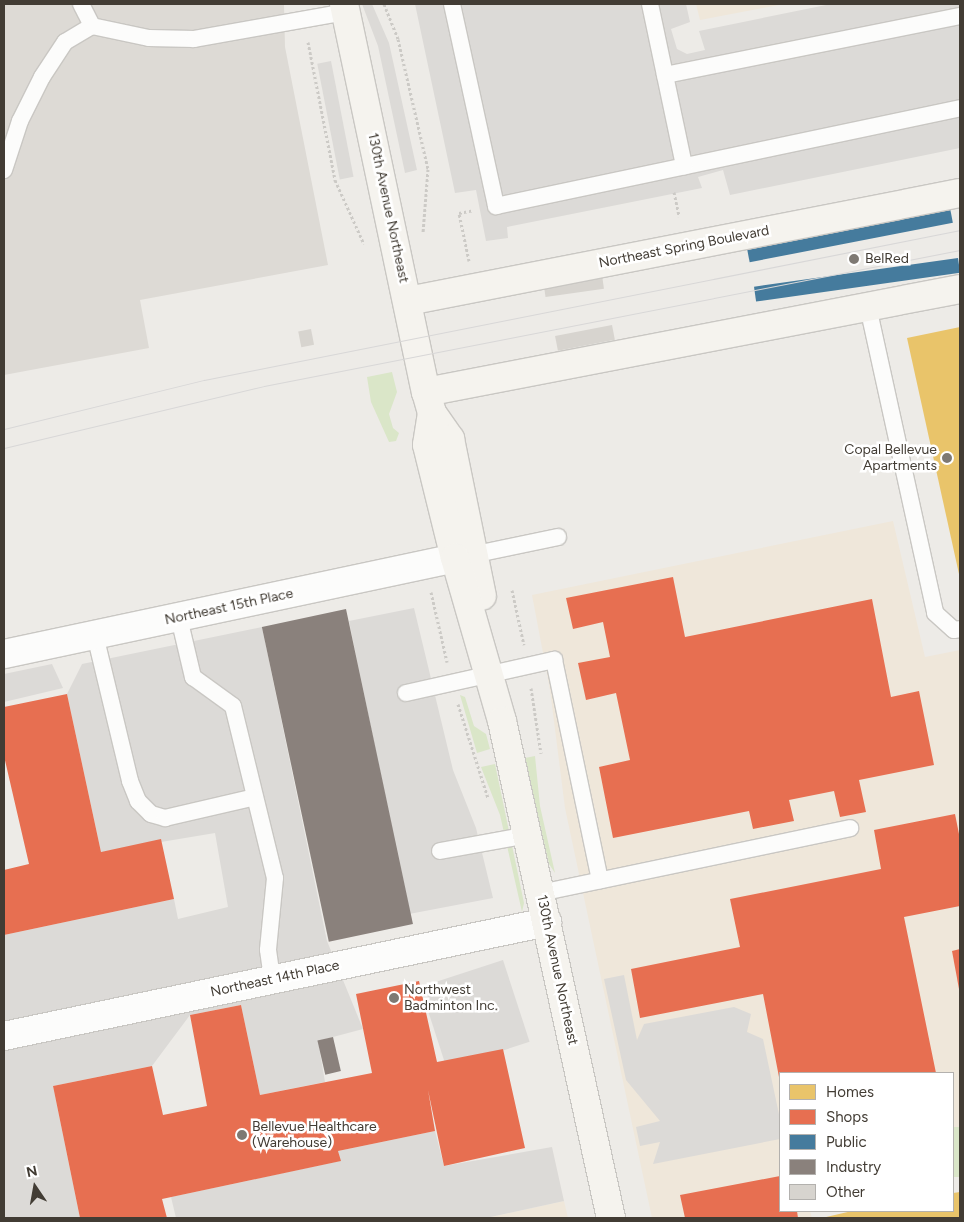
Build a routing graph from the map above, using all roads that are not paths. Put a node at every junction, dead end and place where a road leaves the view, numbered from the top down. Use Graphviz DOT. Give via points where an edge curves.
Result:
graph roads {
  1 [pos="81,4"];
  2 [pos="452,4"];
  3 [pos="650,4"];
  4 [pos="345,8"];
  5 [pos="960,16"];
  6 [pos="92,26"];
  7 [pos="665,75"];
  8 [pos="960,108"];
  9 [pos="20,122"];
  10 [pos="4,126"];
  11 [pos="684,166"];
  12 [pos="4,170"];
  13 [pos="960,193"];
  14 [pos="960,288"];
  15 [pos="408,301"];
  16 [pos="868,307"];
  17 [pos="429,402"];
  18 [pos="558,537"];
  19 [pos="465,556"];
  20 [pos="179,618"];
  21 [pos="960,629"];
  22 [pos="95,635"];
  23 [pos="4,654"];
  24 [pos="492,675"];
  25 [pos="406,694"];
  26 [pos="255,797"];
  27 [pos="850,828"];
  28 [pos="528,835"];
  29 [pos="440,851"];
  30 [pos="600,880"];
  31 [pos="540,893"];
  32 [pos="547,922"];
  33 [pos="272,980"];
  34 [pos="4,1036"];
  35 [pos="611,1218"];
  1 -- 6 [label="lane"];
  2 -- 11 [label="lane" via="496,206"];
  3 -- 7 [label="lane"];
  4 -- 6 [label="lane" via="306,19 194,39 149,38"];
  4 -- 15 [label="street, 130th Avenue Northeast"];
  5 -- 7 [label="lane"];
  6 -- 9 [label="lane" via="65,42"];
  7 -- 11 [label="lane"];
  8 -- 11 [label="lane"];
  9 -- 10 [label="lane"];
  9 -- 12 [label="lane"];
  13 -- 15 [label="street, Northeast Spring Boulevard"];
  14 -- 16 [label="street"];
  15 -- 17 [label="street, 130th Avenue Northeast"];
  16 -- 17 [label="street"];
  16 -- 21 [label="lane" via="935,614 954,630"];
  17 -- 19 [label="street, 130th Avenue Northeast" via="450,439"];
  18 -- 19 [label="lane"];
  19 -- 20 [label="street, Northeast 15th Place"];
  19 -- 24 [label="street, 130th Avenue Northeast"];
  20 -- 22 [label="street, Northeast 15th Place"];
  20 -- 26 [label="lane" via="193,677 233,706"];
  22 -- 23 [label="street, Northeast 15th Place"];
  22 -- 26 [label="lane" via="130,781 138,801 151,814 165,818"];
  24 -- 25 [label="lane"];
  24 -- 28 [label="street, 130th Avenue Northeast"];
  24 -- 30 [label="lane" via="554,660"];
  26 -- 33 [label="lane" via="275,878 268,950"];
  27 -- 30 [label="lane"];
  28 -- 29 [label="lane"];
  28 -- 31 [label="street, 130th Avenue Northeast"];
  30 -- 31 [label="lane"];
  31 -- 32 [label="street, 130th Avenue Northeast"];
  32 -- 33 [label="street, Northeast 14th Place"];
  32 -- 35 [label="street, 130th Avenue Northeast"];
  33 -- 34 [label="street, Northeast 14th Place"];
}
